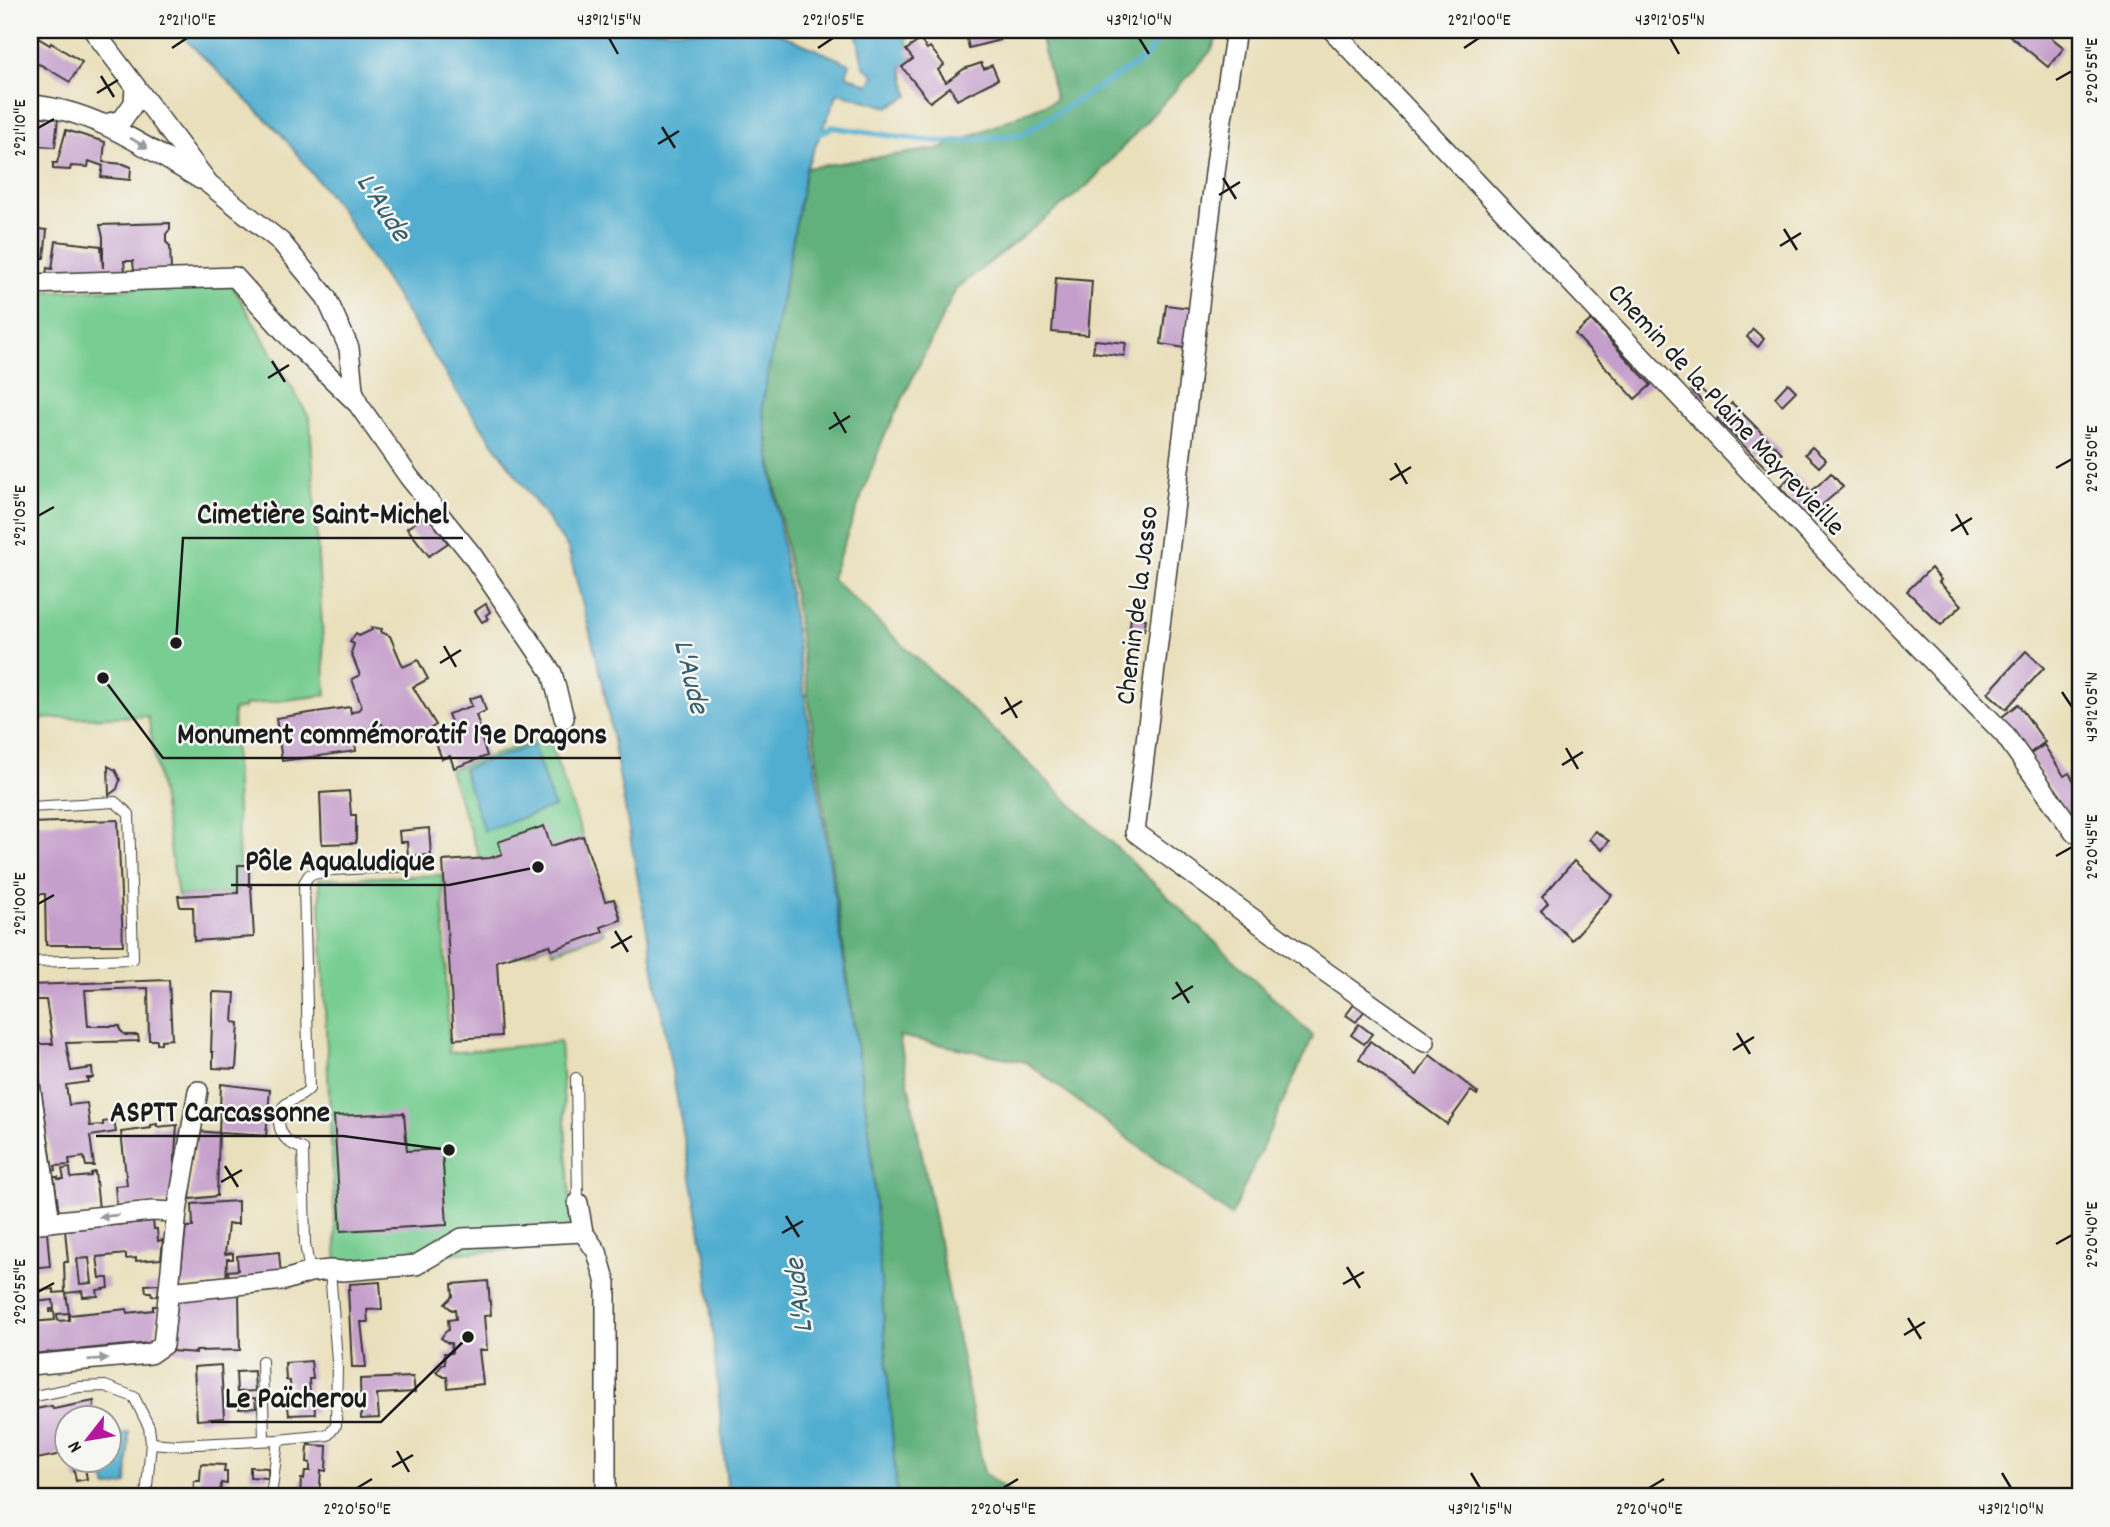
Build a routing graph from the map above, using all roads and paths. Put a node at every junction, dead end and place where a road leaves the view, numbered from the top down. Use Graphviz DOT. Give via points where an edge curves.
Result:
graph roads {
  1 [pos="93,30"];
  2 [pos="1236,30"];
  3 [pos="1332,30"];
  4 [pos="135,87"];
  5 [pos="30,105"];
  6 [pos="105,124"];
  7 [pos="209,184"];
  8 [pos="30,284"];
  9 [pos="358,404"];
  10 [pos="564,718"];
  11 [pos="30,807"];
  12 [pos="2078,834"];
  13 [pos="409,866"];
  14 [pos="30,962"];
  15 [pos="1425,1042"];
  16 [pos="576,1078"];
  17 [pos="30,1084"];
  18 [pos="198,1091"];
  19 [pos="579,1203"];
  20 [pos="177,1212"];
  21 [pos="50,1222"];
  22 [pos="30,1224"];
  23 [pos="583,1232"];
  24 [pos="330,1270"];
  25 [pos="310,1272"];
  26 [pos="169,1292"];
  27 [pos="262,1361"];
  28 [pos="30,1365"];
  29 [pos="30,1397"];
  30 [pos="264,1440"];
  31 [pos="278,1440"];
  32 [pos="151,1443"];
  33 [pos="146,1497"];
  34 [pos="271,1497"];
  35 [pos="606,1497"];
  1 -- 4 [label="street"];
  2 -- 15 [label="street, Chemin de la Jasso" via="1135,832"];
  3 -- 12 [label="street, Chemin de la Plaine Mayrevieille" via="2004,734"];
  4 -- 6 [label="street" via="135,103 122,121"];
  4 -- 7 [label="street"];
  5 -- 6 [label="street"];
  6 -- 7 [label="street, one-way"];
  7 -- 9 [label="street" via="281,242 326,297 349,348"];
  8 -- 9 [label="street" via="235,277"];
  9 -- 10 [label="street" via="472,555 552,673"];
  11 -- 14 [label="lane" via="115,802 129,814 133,959"];
  13 -- 25 [label="lane" via="332,870 309,875 304,883 309,1089 284,1106 278,1118 289,1143 303,1149"];
  16 -- 19 [label="lane"];
  17 -- 21 [label="street"];
  18 -- 20 [label="street"];
  19 -- 23 [label="street"];
  20 -- 21 [label="street, one-way"];
  20 -- 26 [label="street"];
  21 -- 22 [label="street"];
  23 -- 24 [label="street" via="462,1238 416,1265"];
  23 -- 35 [label="street" via="597,1252 606,1283"];
  24 -- 25 [label="street"];
  24 -- 31 [label="lane" via="336,1425 328,1435"];
  25 -- 26 [label="street" via="285,1280"];
  28 -- 26 [label="street, one-way" via="150,1354 163,1345"];
  27 -- 30 [label="lane"];
  29 -- 32 [label="lane" via="105,1386 134,1397 149,1427"];
  30 -- 31 [label="lane"];
  30 -- 32 [label="lane" via="176,1446"];
  31 -- 34 [label="lane"];
  32 -- 33 [label="lane"];
}
